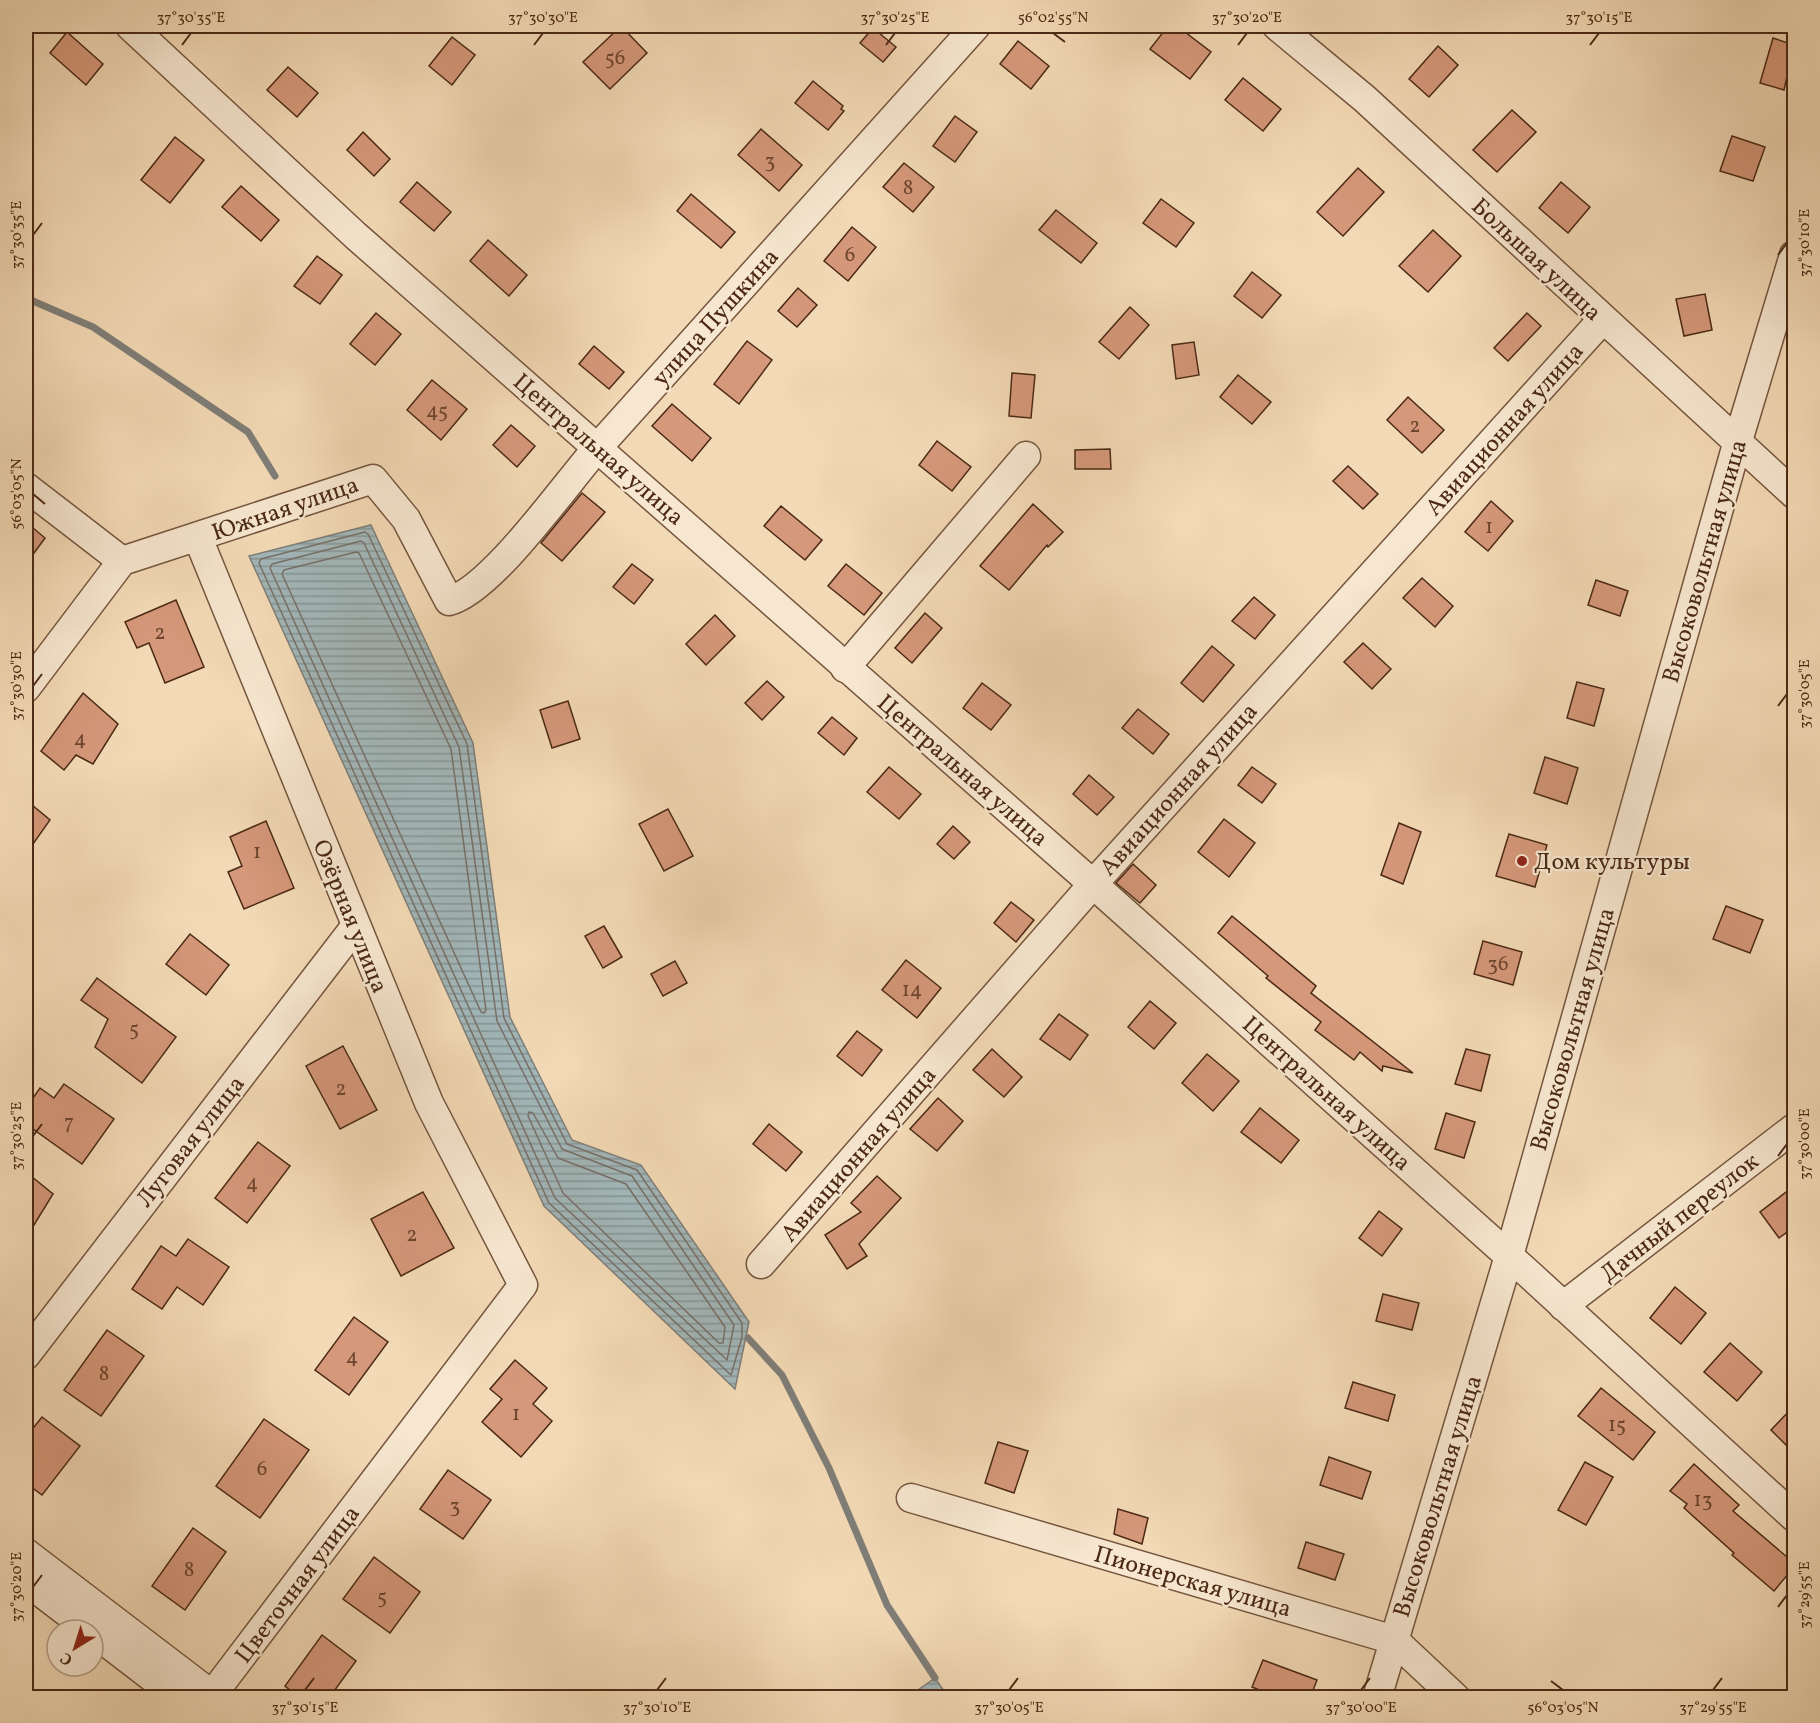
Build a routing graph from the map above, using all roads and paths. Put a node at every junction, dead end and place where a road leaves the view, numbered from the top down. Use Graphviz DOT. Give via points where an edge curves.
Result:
graph roads {
  1 [pos="130,26"];
  2 [pos="975,26"];
  3 [pos="1277,26"];
  4 [pos="1794,255"];
  5 [pos="1602,320"];
  6 [pos="1737,444"];
  7 [pos="598,447"];
  8 [pos="1026,456"];
  9 [pos="374,479"];
  10 [pos="26,487"];
  11 [pos="1794,494"];
  12 [pos="198,538"];
  13 [pos="122,561"];
  14 [pos="845,668"];
  15 [pos="26,688"];
  16 [pos="1093,884"];
  17 [pos="355,927"];
  18 [pos="1794,1128"];
  19 [pos="1509,1256"];
  20 [pos="762,1264"];
  21 [pos="523,1285"];
  22 [pos="1563,1306"];
  23 [pos="26,1355"];
  24 [pos="911,1498"];
  25 [pos="1794,1517"];
  26 [pos="26,1553"];
  27 [pos="26,1581"];
  28 [pos="74,1618"];
  29 [pos="1394,1640"];
  30 [pos="105,1642"];
  31 [pos="179,1698"];
  32 [pos="1377,1698"];
  33 [pos="1455,1698"];
  1 -- 7 [label="street, Центральная улица" via="356,236"];
  2 -- 7 [label="street, улица Пушкина"];
  3 -- 5 [label="street, Большая улица" via="1365,99"];
  4 -- 6 [label="street, Высоковольтная улица"];
  5 -- 6 [label="street, Большая улица"];
  5 -- 16 [label="street, Авиационная улица"];
  6 -- 11 [label="street, Большая улица"];
  6 -- 19 [label="street, Высоковольтная улица"];
  7 -- 9 [label="street, улица Пушкина" via="488,577 462,597 449,601 406,519"];
  7 -- 14 [label="street, Центральная улица"];
  8 -- 14 [label="street"];
  9 -- 12 [label="street, Южная улица"];
  10 -- 13 [label="street"];
  12 -- 13 [label="street, Южная улица"];
  12 -- 17 [label="street, Озёрная улица"];
  13 -- 15 [label="street"];
  14 -- 16 [label="street, Центральная улица"];
  16 -- 19 [label="street, Центральная улица"];
  16 -- 20 [label="street, Авиационная улица"];
  17 -- 21 [label="street, Озёрная улица" via="429,1103"];
  17 -- 23 [label="street, Луговая улица"];
  18 -- 22 [label="street, Дачный переулок"];
  19 -- 22 [label="street, Центральная улица"];
  19 -- 29 [label="street, Высоковольтная улица"];
  21 -- 26 [label="street, Цветочная улица" via="212,1695"];
  22 -- 25 [label="street, Центральная улица"];
  24 -- 29 [label="street, Пионерская улица"];
  27 -- 28 [label="street"];
  29 -- 32 [label="street, Высоковольтная улица"];
  29 -- 33 [label="street, Пионерская улица"];
  30 -- 31 [label="street"];
}
